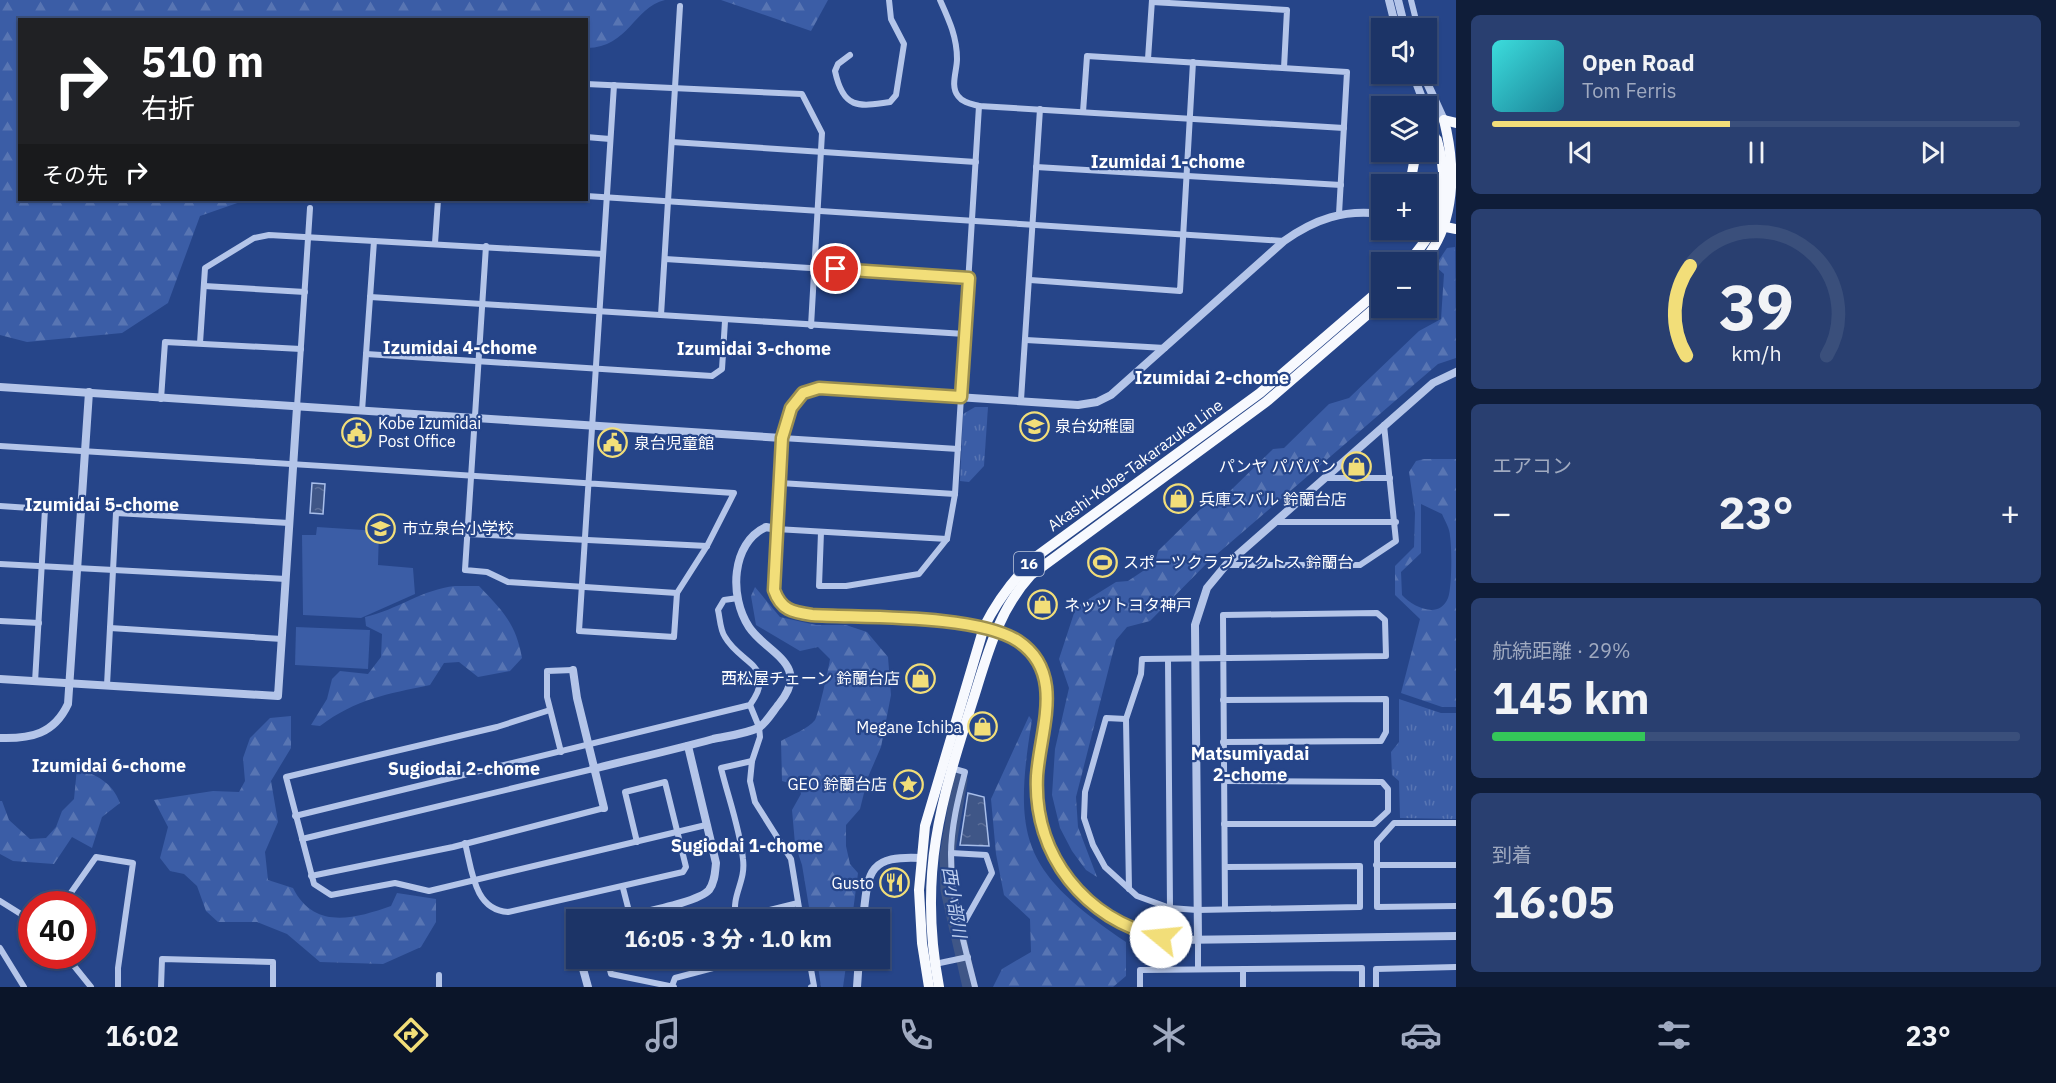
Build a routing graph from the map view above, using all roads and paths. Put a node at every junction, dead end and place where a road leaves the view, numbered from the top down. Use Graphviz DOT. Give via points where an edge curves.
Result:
graph roads {
  1 [pos="889,0"];
  2 [pos="940,0"];
  3 [pos="1248,0"];
  4 [pos="1389,0"];
  5 [pos="1398,0"];
  6 [pos="1411,0"];
  7 [pos="1152,1"];
  8 [pos="680,6"];
  9 [pos="1252,8"];
  10 [pos="1394,18"];
  11 [pos="1402,18"];
  12 [pos="1416,18"];
  13 [pos="850,55"];
  14 [pos="1148,59"];
  15 [pos="1193,62"];
  16 [pos="1284,68"];
  17 [pos="588,84"];
  18 [pos="1428,84"];
  19 [pos="614,85"];
  20 [pos="675,87"];
  21 [pos="979,106"];
  22 [pos="1040,109"];
  23 [pos="1083,112"];
  24 [pos="1190,119"];
  25 [pos="1444,120"];
  26 [pos="1456,123"];
  27 [pos="1344,128"];
  28 [pos="588,137"];
  29 [pos="610,139"];
  30 [pos="672,142"];
  31 [pos="1437,150"];
  32 [pos="822,153"];
  33 [pos="976,162"];
  34 [pos="1036,167"];
  35 [pos="1186,176"];
  36 [pos="1341,185"];
  37 [pos="588,196"];
  38 [pos="607,197"];
  39 [pos="669,200"];
  40 [pos="438,201"];
  41 [pos="310,208"];
  42 [pos="818,210"];
  43 [pos="1371,212"];
  44 [pos="1340,214"];
  45 [pos="972,220"];
  46 [pos="1033,225"];
  47 [pos="1437,225"];
  48 [pos="1456,229"];
  49 [pos="1183,234"];
  50 [pos="308,237"];
  51 [pos="374,241"];
  52 [pos="1284,241"];
  53 [pos="435,243"];
  54 [pos="486,246"];
  55 [pos="1416,252"];
  56 [pos="1432,252"];
  57 [pos="603,254"];
  58 [pos="665,259"];
  59 [pos="814,268"];
  60 [pos="969,278"];
  61 [pos="1030,280"];
  62 [pos="204,286"];
  63 [pos="305,292"];
  64 [pos="370,297"];
  65 [pos="1371,297"];
  66 [pos="483,304"];
  67 [pos="1371,311"];
  68 [pos="599,312"];
  69 [pos="661,315"];
  70 [pos="725,321"];
  71 [pos="811,326"];
  72 [pos="965,334"];
  73 [pos="1026,340"];
  74 [pos="200,343"];
  75 [pos="1166,348"];
  76 [pos="301,350"];
  77 [pos="366,354"];
  78 [pos="478,362"];
  79 [pos="596,369"];
  80 [pos="1456,372"];
  81 [pos="0,387"];
  82 [pos="89,392"];
  83 [pos="961,397"];
  84 [pos="161,399"];
  85 [pos="1021,400"];
  86 [pos="297,407"];
  87 [pos="362,411"];
  88 [pos="475,418"];
  89 [pos="1384,425"];
  90 [pos="592,426"];
  91 [pos="782,438"];
  92 [pos="0,446"];
  93 [pos="958,449"];
  94 [pos="85,451"];
  95 [pos="293,465"];
  96 [pos="471,476"];
  97 [pos="1325,478"];
  98 [pos="1390,478"];
  99 [pos="589,483"];
  100 [pos="780,483"];
  101 [pos="955,494"];
  102 [pos="0,506"];
  103 [pos="1276,522"];
  104 [pos="1396,522"];
  105 [pos="289,523"];
  106 [pos="776,529"];
  107 [pos="821,532"];
  108 [pos="468,534"];
  109 [pos="947,539"];
  110 [pos="585,541"];
  111 [pos="707,546"];
  112 [pos="0,564"];
  113 [pos="1226,565"];
  114 [pos="42,566"];
  115 [pos="78,568"];
  116 [pos="113,570"];
  117 [pos="286,579"];
  118 [pos="582,586"];
  119 [pos="677,593"];
  120 [pos="738,598"];
  121 [pos="0,621"];
  122 [pos="39,623"];
  123 [pos="110,628"];
  124 [pos="990,629"];
  125 [pos="282,639"];
  126 [pos="1222,657"];
  127 [pos="1195,658"];
  128 [pos="1168,659"];
  129 [pos="573,670"];
  130 [pos="0,679"];
  131 [pos="35,682"];
  132 [pos="71,683"];
  133 [pos="107,685"];
  134 [pos="1223,700"];
  135 [pos="750,705"];
  136 [pos="550,710"];
  137 [pos="1126,719"];
  138 [pos="759,727"];
  139 [pos="0,738"];
  140 [pos="1223,742"];
  141 [pos="587,745"];
  142 [pos="688,746"];
  143 [pos="561,752"];
  144 [pos="752,761"];
  145 [pos="951,768"];
  146 [pos="593,769"];
  147 [pos="1224,781"];
  148 [pos="604,808"];
  149 [pos="296,816"];
  150 [pos="1456,823"];
  151 [pos="1224,824"];
  152 [pos="706,825"];
  153 [pos="678,832"];
  154 [pos="302,839"];
  155 [pos="637,842"];
  156 [pos="465,843"];
  157 [pos="951,853"];
  158 [pos="922,858"];
  159 [pos="1376,865"];
  160 [pos="1456,865"];
  161 [pos="1225,867"];
  162 [pos="311,876"];
  163 [pos="475,880"];
  164 [pos="623,888"];
  165 [pos="1129,889"];
  166 [pos="72,891"];
  167 [pos="0,901"];
  168 [pos="798,903"];
  169 [pos="1456,906"];
  170 [pos="1170,908"];
  171 [pos="628,909"];
  172 [pos="658,909"];
  173 [pos="734,909"];
  174 [pos="773,909"];
  175 [pos="799,909"];
  176 [pos="864,909"];
  177 [pos="1225,909"];
  178 [pos="1197,910"];
  179 [pos="18,912"];
  180 [pos="960,923"];
  181 [pos="1456,936"];
  182 [pos="1198,940"];
  183 [pos="0,948"];
  184 [pos="968,957"];
  185 [pos="935,964"];
  186 [pos="1456,967"];
  187 [pos="1198,968"];
  188 [pos="77,969"];
  189 [pos="583,969"];
  190 [pos="610,969"];
  191 [pos="709,969"];
  192 [pos="810,969"];
  193 [pos="859,969"];
  194 [pos="1243,969"];
  195 [pos="439,975"];
  196 [pos="24,987"];
  197 [pos="91,987"];
  198 [pos="118,987"];
  199 [pos="161,987"];
  200 [pos="273,987"];
  201 [pos="439,987"];
  202 [pos="588,987"];
  203 [pos="674,987"];
  204 [pos="811,987"];
  205 [pos="857,987"];
  206 [pos="929,987"];
  207 [pos="939,987"];
  208 [pos="975,987"];
  209 [pos="1140,987"];
  210 [pos="1243,987"];
  211 [pos="1362,987"];
  212 [pos="1376,987"];
  1 -- 13 [label="street" via="891,19 904,44 896,95 890,102 863,106 848,99 835,71"];
  2 -- 21 [label="street" via="954,30 957,96"];
  3 -- 9 [label="street"];
  4 -- 10 [label="street"];
  5 -- 11 [label="street"];
  6 -- 12 [label="street"];
  7 -- 9 [label="street"];
  7 -- 14 [label="street"];
  8 -- 20 [label="street"];
  9 -- 16 [label="street" via="1287,10"];
  14 -- 15 [label="street"];
  14 -- 23 [label="street" via="1087,56"];
  15 -- 16 [label="street"];
  15 -- 24 [label="street"];
  16 -- 27 [label="street" via="1347,72"];
  17 -- 19 [label="street"];
  18 -- 25 [label="street"];
  19 -- 20 [label="street"];
  19 -- 29 [label="street"];
  20 -- 30 [label="street"];
  20 -- 32 [label="street" via="802,94 822,133"];
  21 -- 22 [label="street"];
  21 -- 33 [label="street"];
  22 -- 23 [label="street"];
  22 -- 34 [label="street"];
  23 -- 24 [label="street"];
  24 -- 27 [label="street"];
  24 -- 35 [label="street"];
  25 -- 26 [label="main road"];
  25 -- 56 [label="main road" via="1455,166 1455,191 1447,224"];
  27 -- 36 [label="street"];
  28 -- 29 [label="street"];
  29 -- 38 [label="street"];
  30 -- 32 [label="street"];
  30 -- 39 [label="street"];
  31 -- 55 [label="main road" via="1443,162 1440,210 1428,238"];
  32 -- 33 [label="street"];
  32 -- 42 [label="street"];
  33 -- 45 [label="street"];
  34 -- 35 [label="street"];
  34 -- 46 [label="street"];
  35 -- 36 [label="street"];
  35 -- 49 [label="street"];
  36 -- 44 [label="street"];
  37 -- 38 [label="street"];
  38 -- 39 [label="street"];
  38 -- 57 [label="street"];
  39 -- 42 [label="street"];
  39 -- 58 [label="street"];
  40 -- 53 [label="street"];
  41 -- 50 [label="street"];
  42 -- 45 [label="street"];
  42 -- 59 [label="street"];
  43 -- 44 [label="street"];
  44 -- 52 [label="street" via="1305,226"];
  45 -- 46 [label="street"];
  45 -- 60 [label="street"];
  46 -- 49 [label="street"];
  46 -- 61 [label="street"];
  47 -- 48 [label="main road, bridge"];
  49 -- 52 [label="street"];
  49 -- 61 [label="street" via="1180,291"];
  50 -- 51 [label="street"];
  50 -- 62 [label="street" via="254,238 205,268"];
  50 -- 63 [label="street"];
  51 -- 53 [label="street"];
  51 -- 64 [label="street"];
  52 -- 75 [label="street"];
  53 -- 54 [label="street"];
  54 -- 57 [label="street"];
  54 -- 66 [label="street"];
  57 -- 68 [label="street"];
  58 -- 59 [label="street"];
  58 -- 69 [label="street"];
  59 -- 60 [label="street"];
  59 -- 71 [label="street"];
  60 -- 72 [label="street"];
  61 -- 73 [label="street"];
  62 -- 63 [label="street"];
  62 -- 74 [label="street"];
  63 -- 76 [label="street"];
  64 -- 66 [label="street"];
  64 -- 77 [label="street"];
  65 -- 124 [label="main road, Akashi-Kobe-Takarazuka Line / 16" via="1260,393 1037,556 1007,586"];
  66 -- 68 [label="street"];
  66 -- 78 [label="street"];
  67 -- 124 [label="main road, Akashi-Kobe-Takarazuka Line / 16" via="1266,402 1031,575"];
  68 -- 69 [label="street"];
  68 -- 79 [label="street"];
  69 -- 70 [label="street"];
  70 -- 71 [label="street"];
  70 -- 79 [label="street" via="722,369 712,376"];
  71 -- 72 [label="street"];
  72 -- 83 [label="street"];
  73 -- 75 [label="street"];
  73 -- 85 [label="street"];
  74 -- 76 [label="street"];
  74 -- 84 [label="street" via="165,342"];
  75 -- 85 [label="street" via="1111,395 1097,402 1078,405"];
  76 -- 86 [label="street"];
  77 -- 78 [label="street"];
  77 -- 87 [label="street"];
  78 -- 79 [label="street"];
  78 -- 88 [label="street"];
  79 -- 90 [label="street"];
  80 -- 89 [label="street" via="1432,383"];
  81 -- 82 [label="street"];
  82 -- 84 [label="street"];
  82 -- 94 [label="street"];
  83 -- 85 [label="street"];
  83 -- 91 [label="street" via="819,388 803,393 791,408"];
  83 -- 93 [label="street"];
  84 -- 86 [label="street"];
  86 -- 87 [label="street"];
  86 -- 95 [label="street"];
  87 -- 88 [label="street"];
  88 -- 90 [label="street"];
  88 -- 96 [label="street"];
  89 -- 97 [label="street"];
  89 -- 98 [label="street"];
  90 -- 91 [label="street"];
  90 -- 99 [label="street"];
  91 -- 93 [label="street"];
  91 -- 100 [label="street"];
  92 -- 94 [label="street"];
  93 -- 101 [label="street"];
  94 -- 95 [label="street"];
  94 -- 115 [label="street"];
  95 -- 96 [label="street"];
  95 -- 105 [label="street"];
  96 -- 99 [label="street"];
  96 -- 108 [label="street"];
  97 -- 98 [label="street"];
  97 -- 103 [label="street"];
  98 -- 104 [label="street"];
  99 -- 110 [label="street"];
  99 -- 111 [label="street" via="734,493"];
  100 -- 101 [label="street"];
  100 -- 106 [label="street"];
  101 -- 109 [label="street"];
  102 -- 114 [label="street" via="45,509"];
  103 -- 104 [label="street"];
  103 -- 113 [label="street"];
  104 -- 113 [label="street" via="1396,541 1360,565"];
  105 -- 116 [label="street" via="116,513"];
  105 -- 117 [label="street"];
  106 -- 107 [label="street"];
  106 -- 120 [label="street" via="766,526 752,533 744,544 737,579"];
  106 -- 124 [label="street" via="774,590 778,602 789,612"];
  107 -- 109 [label="street"];
  107 -- 109 [label="street" via="819,586 846,586 919,574"];
  108 -- 110 [label="street"];
  108 -- 118 [label="street" via="465,570 487,572 508,582"];
  110 -- 111 [label="street"];
  110 -- 118 [label="street"];
  111 -- 119 [label="street"];
  112 -- 114 [label="street"];
  113 -- 127 [label="street" via="1207,588 1197,612"];
  114 -- 115 [label="street"];
  114 -- 122 [label="street"];
  115 -- 116 [label="street"];
  115 -- 132 [label="street"];
  116 -- 117 [label="street"];
  116 -- 123 [label="street"];
  117 -- 125 [label="street"];
  118 -- 119 [label="street"];
  118 -- 119 [label="street" via="579,631 674,637"];
  120 -- 135 [label="street" via="724,600 718,610 724,636 756,665 759,691"];
  120 -- 138 [label="street" via="752,630 780,654 789,668 790,684 784,698"];
  121 -- 122 [label="street"];
  122 -- 131 [label="street"];
  123 -- 125 [label="street"];
  123 -- 133 [label="street"];
  124 -- 145 [label="main road, Akashi-Kobe-Takarazuka Line / 16"];
  124 -- 158 [label="main road, Akashi-Kobe-Takarazuka Line / 16" via="932,800"];
  124 -- 182 [label="street" via="1027,648 1045,676 1046,722 1037,776 1038,795 1044,835 1058,865 1078,892 1111,919 1147,934"];
  125 -- 133 [label="street" via="278,696"];
  126 -- 126 [label="street" via="1222,615 1377,613 1385,620 1386,656"];
  126 -- 127 [label="street"];
  126 -- 134 [label="street"];
  127 -- 128 [label="street"];
  127 -- 178 [label="street"];
  128 -- 137 [label="street" via="1142,659"];
  128 -- 170 [label="street"];
  129 -- 136 [label="street" via="548,671"];
  129 -- 141 [label="street"];
  130 -- 131 [label="street"];
  131 -- 132 [label="street"];
  132 -- 133 [label="street"];
  132 -- 139 [label="street" via="68,704 53,727 23,739"];
  134 -- 140 [label="street"];
  134 -- 140 [label="street" via="1386,699 1386,732 1381,741"];
  135 -- 138 [label="street"];
  135 -- 141 [label="street"];
  136 -- 143 [label="street"];
  136 -- 149 [label="street" via="497,727 286,777"];
  137 -- 165 [label="street"];
  137 -- 165 [label="street" via="1106,718 1085,792 1084,818 1105,867"];
  138 -- 142 [label="street"];
  138 -- 144 [label="street"];
  140 -- 147 [label="street"];
  141 -- 143 [label="street"];
  141 -- 146 [label="street"];
  142 -- 146 [label="street"];
  142 -- 152 [label="street"];
  143 -- 149 [label="street"];
  144 -- 168 [label="street" via="750,781 755,802 791,859"];
  144 -- 173 [label="street" via="721,768 743,859"];
  145 -- 157 [label="street" via="965,772"];
  145 -- 185 [label="main road, Akashi-Kobe-Takarazuka Line / 16" via="938,815 932,858 930,900"];
  146 -- 148 [label="street"];
  146 -- 154 [label="street"];
  147 -- 151 [label="street"];
  147 -- 151 [label="street" via="1382,782 1388,789 1388,811 1374,824"];
  148 -- 156 [label="street"];
  149 -- 154 [label="street"];
  150 -- 159 [label="street" via="1394,823 1377,842"];
  151 -- 161 [label="street"];
  152 -- 153 [label="street"];
  152 -- 172 [label="street" via="716,863 715,877 708,890 696,898"];
  153 -- 155 [label="street"];
  153 -- 155 [label="street" via="665,782 625,792"];
  153 -- 164 [label="street" via="686,867 683,872"];
  154 -- 162 [label="street"];
  155 -- 163 [label="street"];
  156 -- 162 [label="street"];
  156 -- 163 [label="street"];
  157 -- 180 [label="street"];
  157 -- 180 [label="street" via="986,855 992,873 965,921"];
  158 -- 176 [label="street" via="898,856 874,869"];
  158 -- 206 [label="main road, Akashi-Kobe-Takarazuka Line / 16" via="919,890"];
  159 -- 160 [label="street"];
  159 -- 169 [label="street" via="1377,907"];
  161 -- 177 [label="street"];
  161 -- 177 [label="street" via="1360,867 1360,908"];
  162 -- 163 [label="street" via="314,884 331,895 395,883 429,891"];
  163 -- 164 [label="street" via="486,904 508,912"];
  164 -- 171 [label="street"];
  165 -- 170 [label="street"];
  166 -- 198 [label="street" via="96,857 133,863"];
  167 -- 179 [label="street"];
  168 -- 174 [label="street"];
  168 -- 175 [label="street"];
  170 -- 178 [label="street"];
  177 -- 178 [label="street"];
  178 -- 182 [label="street"];
  180 -- 184 [label="street"];
  181 -- 182 [label="street"];
  182 -- 187 [label="street"];
  183 -- 196 [label="street"];
  184 -- 185 [label="street"];
  184 -- 208 [label="street"];
  185 -- 207 [label="main road, Akashi-Kobe-Takarazuka Line / 16"];
  186 -- 212 [label="street" via="1376,969"];
  187 -- 194 [label="street"];
  187 -- 209 [label="street" via="1140,970"];
  188 -- 197 [label="street"];
  189 -- 202 [label="street"];
  190 -- 203 [label="street" via="611,974"];
  191 -- 203 [label="street" via="675,978"];
  192 -- 204 [label="street" via="814,986"];
  193 -- 205 [label="street"];
  194 -- 210 [label="street"];
  194 -- 211 [label="street" via="1362,968"];
  195 -- 201 [label="street"];
  199 -- 200 [label="street" via="162,959 273,962"];
}
